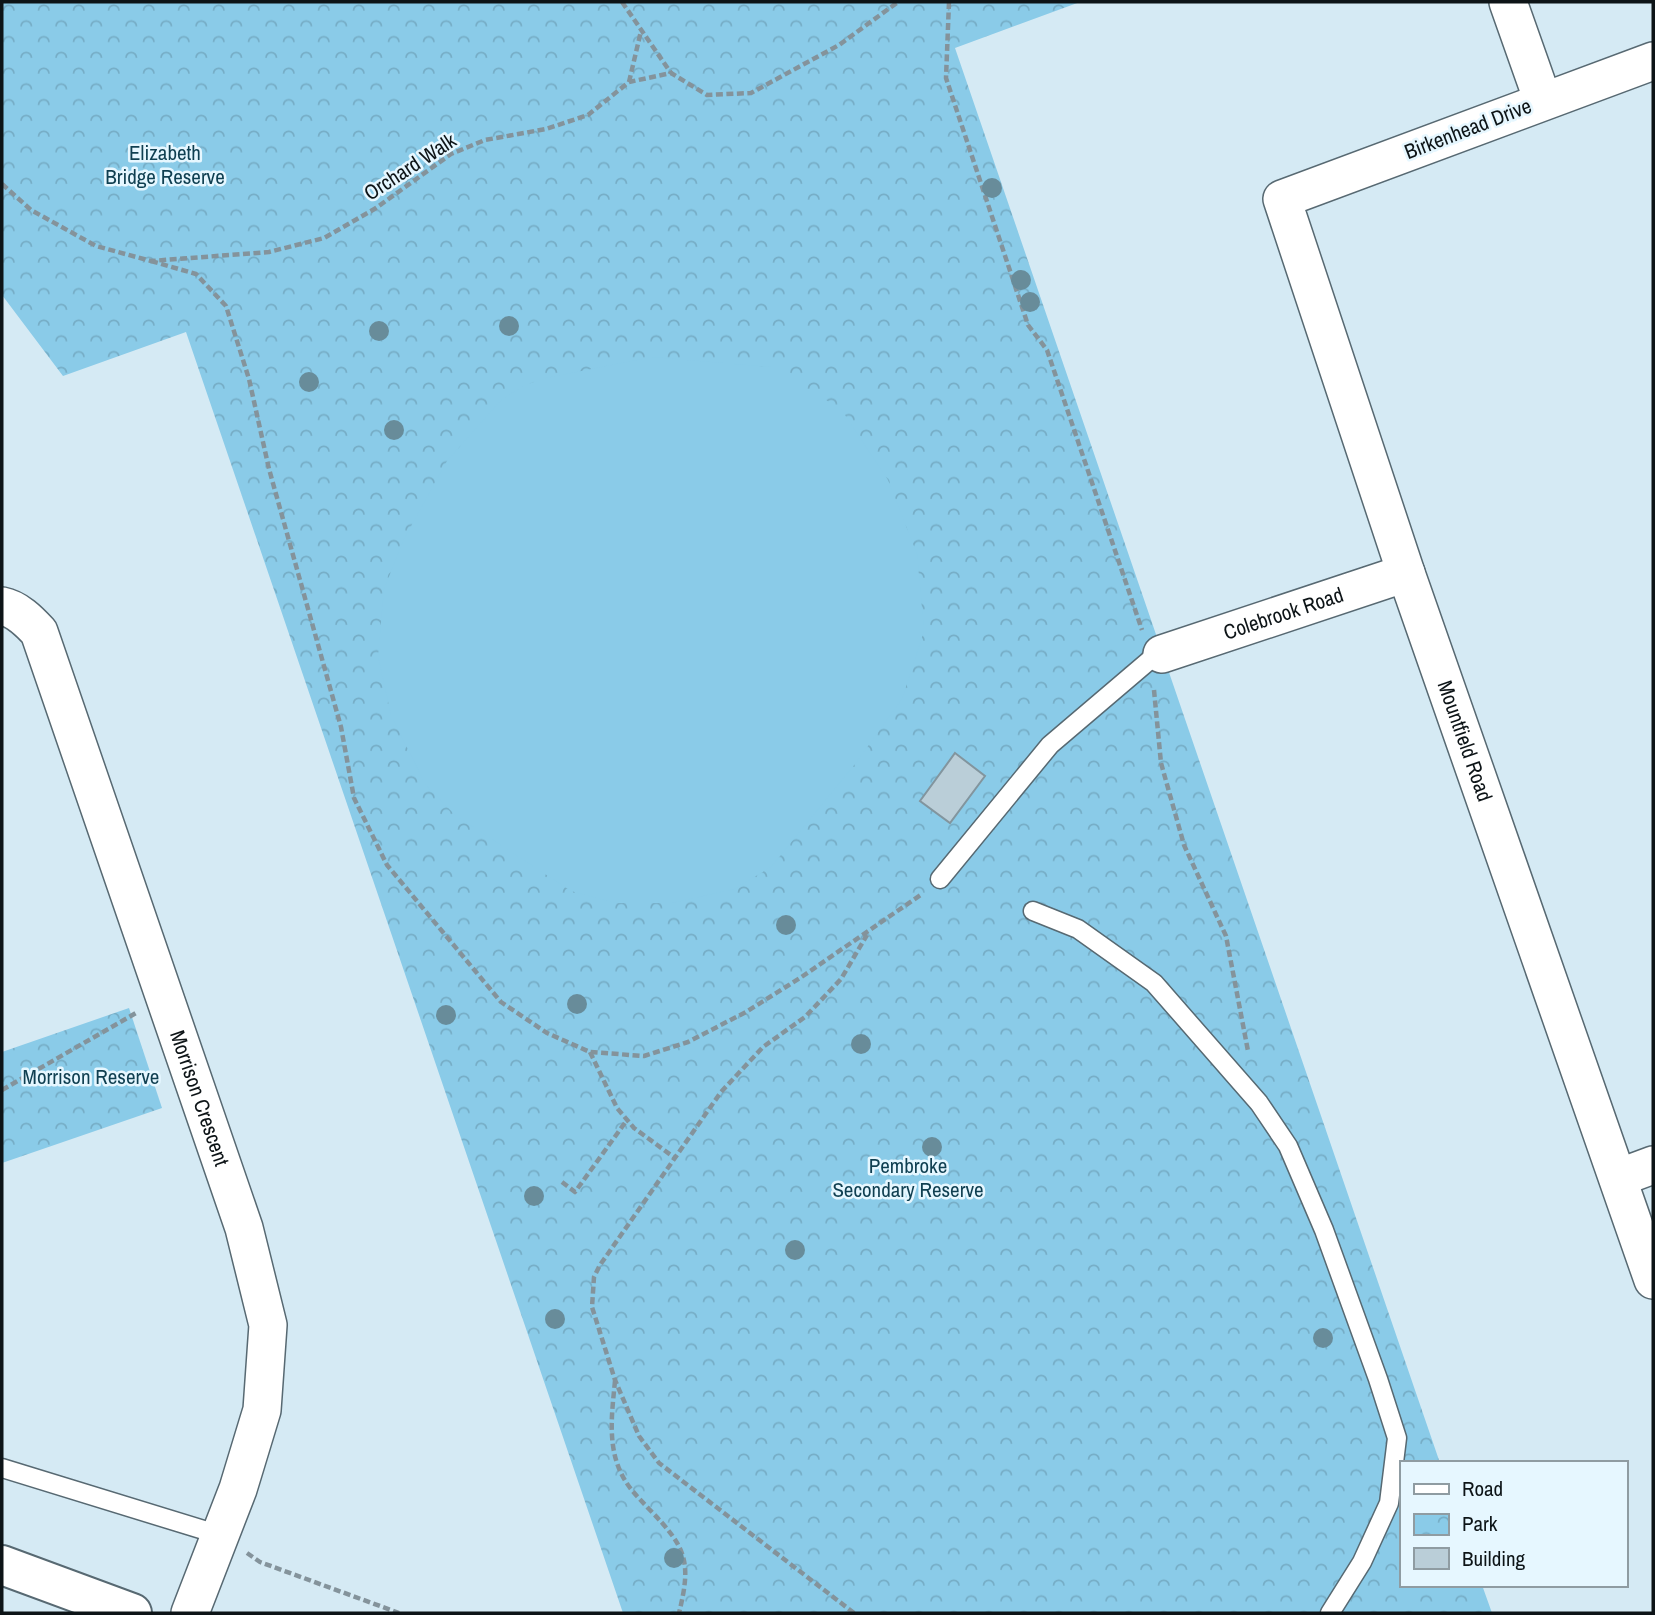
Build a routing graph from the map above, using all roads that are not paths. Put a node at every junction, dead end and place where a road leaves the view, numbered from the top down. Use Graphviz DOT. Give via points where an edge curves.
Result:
graph roads {
  1 [pos="1508,2"];
  2 [pos="1653,61"];
  3 [pos="1543,101"];
  4 [pos="1282,199"];
  5 [pos="1406,573"];
  6 [pos="2,606"];
  7 [pos="1157,657"];
  8 [pos="940,879"];
  9 [pos="1033,911"];
  10 [pos="1653,1165"];
  11 [pos="1618,1178"];
  12 [pos="1653,1280"];
  13 [pos="2,1468"];
  14 [pos="220,1535"];
  15 [pos="2,1565"];
  16 [pos="132,1613"];
  17 [pos="190,1613"];
  18 [pos="1329,1613"];
  1 -- 3 [label="street"];
  2 -- 3 [label="street, Birkenhead Drive"];
  3 -- 4 [label="street, Birkenhead Drive"];
  4 -- 5 [label="street, Mountfield Road"];
  5 -- 7 [label="street, Colebrook Road"];
  5 -- 11 [label="street, Mountfield Road"];
  6 -- 14 [label="street, Morrison Crescent" via="19,613 39,632 244,1228 268,1325 262,1410"];
  7 -- 8 [label="lane" via="1050,745"];
  9 -- 18 [label="lane" via="1078,929 1154,983 1259,1103 1288,1146 1397,1438 1389,1503 1362,1562"];
  10 -- 11 [label="street"];
  11 -- 12 [label="street, Mountfield Road"];
  13 -- 14 [label="lane"];
  14 -- 17 [label="street, Morrison Crescent"];
  15 -- 16 [label="main road"];
}
